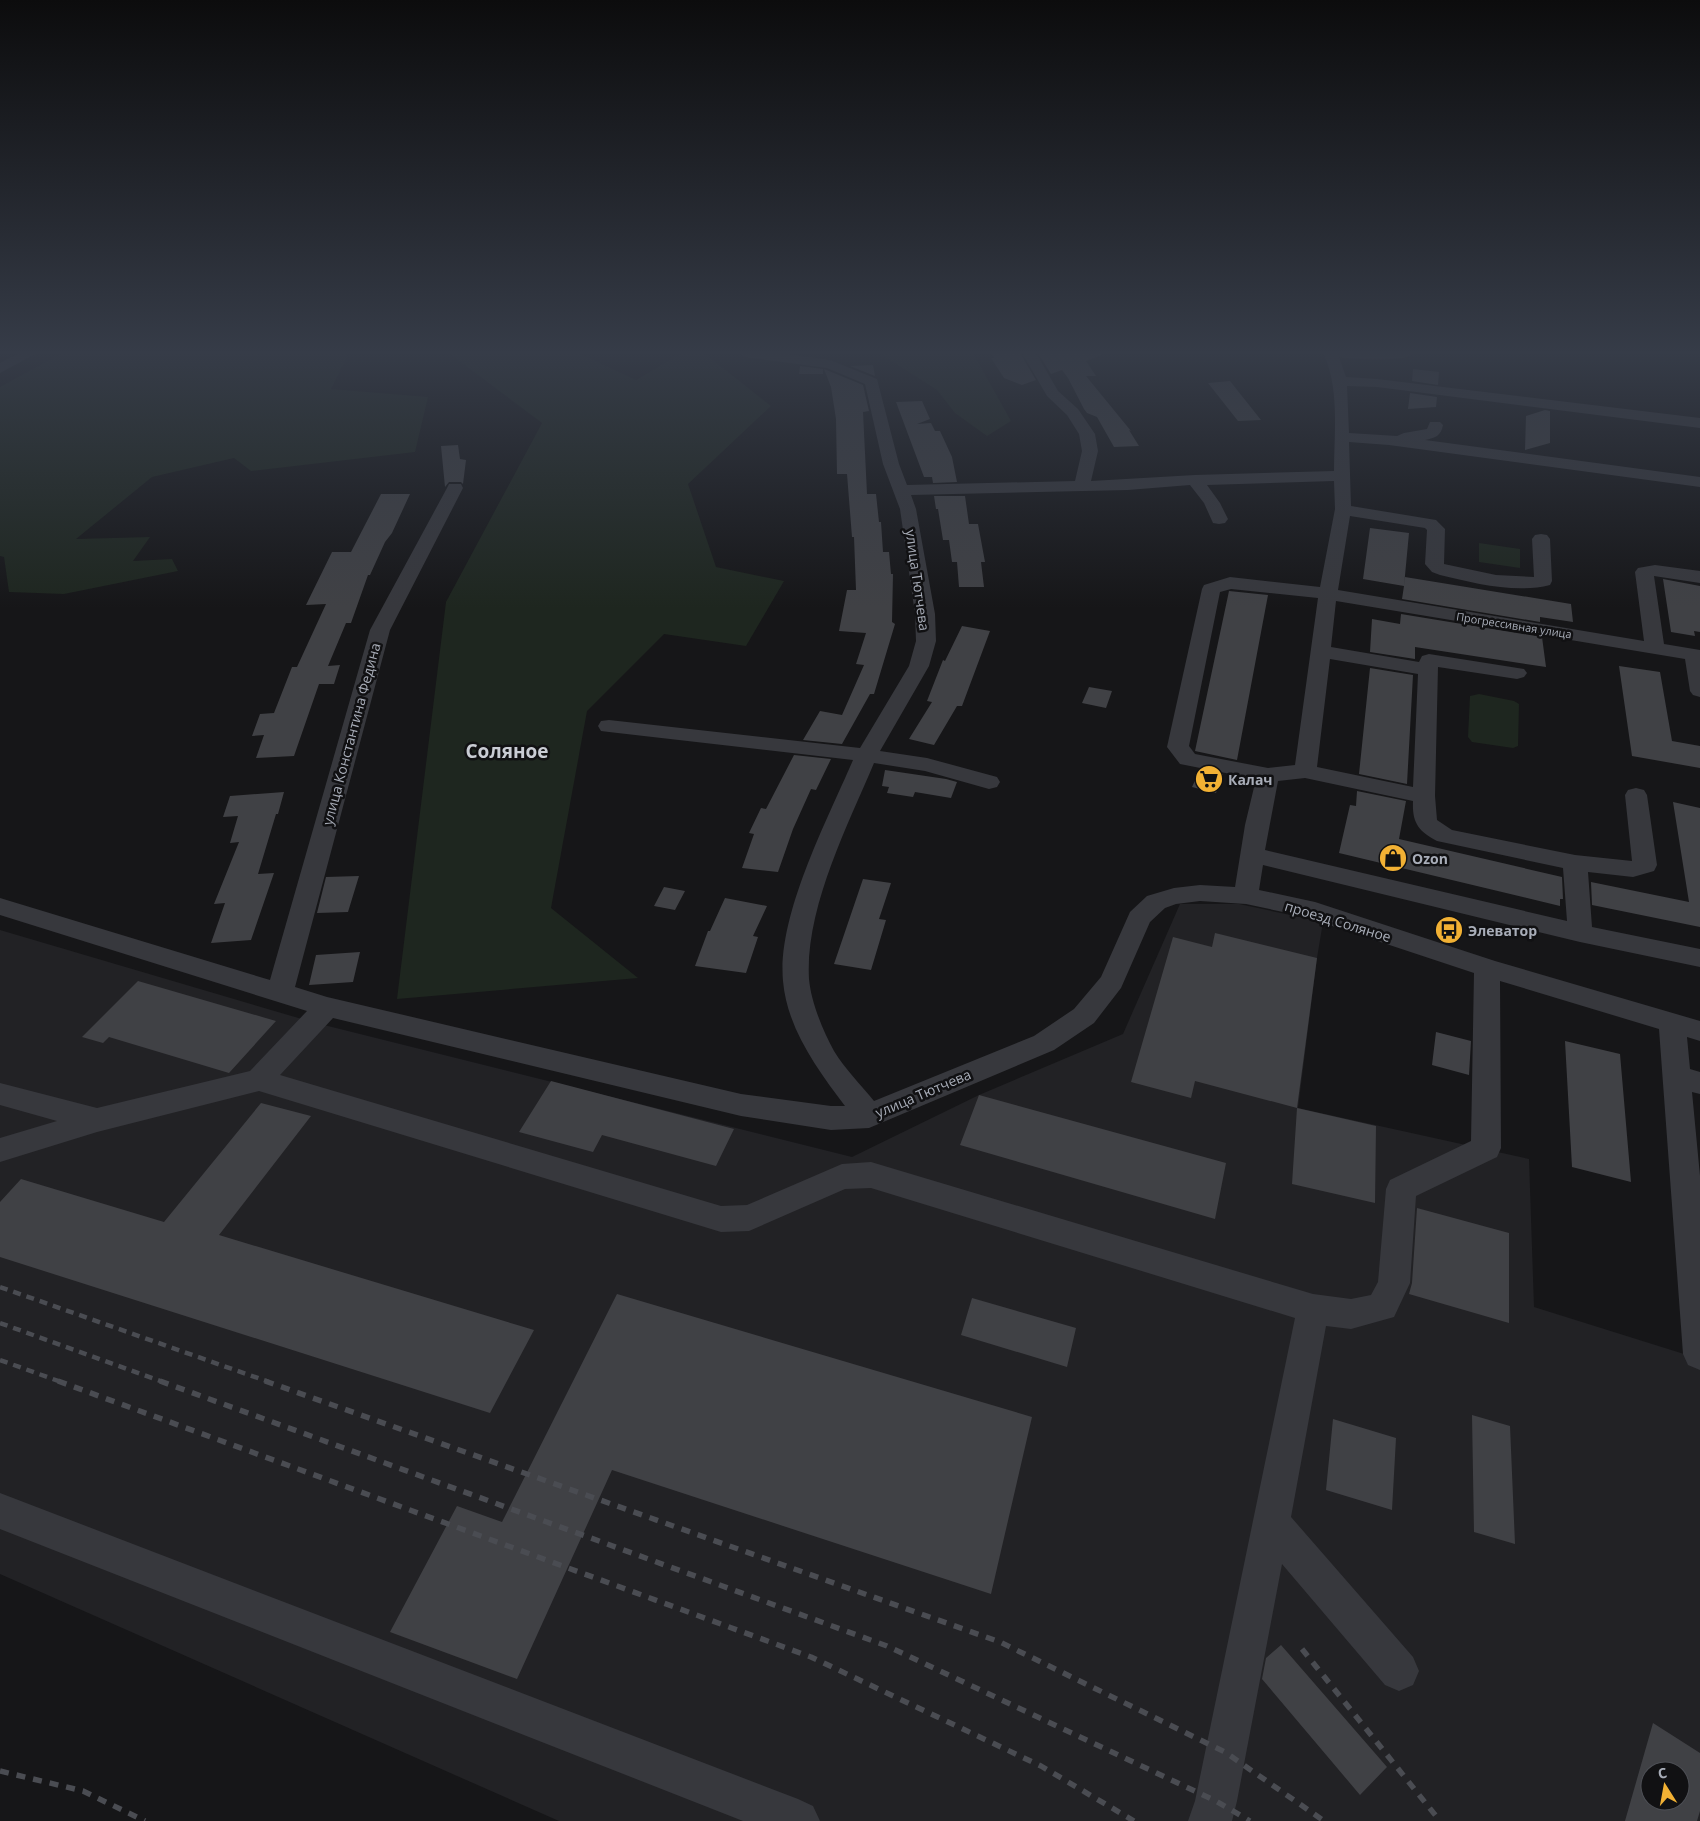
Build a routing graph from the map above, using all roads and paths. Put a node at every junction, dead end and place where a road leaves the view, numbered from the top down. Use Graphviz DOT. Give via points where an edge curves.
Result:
graph roads {
  1 [pos="1342,437"];
  2 [pos="885,438"];
  3 [pos="1088,438"];
  4 [pos="1357,438"];
  5 [pos="1407,438"];
  6 [pos="1389,440"];
  7 [pos="1342,476"];
  8 [pos="1195,480"];
  9 [pos="1700,482"];
  10 [pos="1082,486"];
  11 [pos="455,488"];
  12 [pos="901,490"];
  13 [pos="1343,510"];
  14 [pos="1218,519"];
  15 [pos="1541,539"];
  16 [pos="1700,577"];
  17 [pos="1328,594"];
  18 [pos="1654,640"];
  19 [pos="1698,650"];
  20 [pos="1320,652"];
  21 [pos="1428,670"];
  22 [pos="1517,673"];
  23 [pos="1700,691"];
  24 [pos="609,726"];
  25 [pos="866,755"];
  26 [pos="1305,771"];
  27 [pos="1268,775"];
  28 [pos="989,782"];
  29 [pos="1424,796"];
  30 [pos="1636,796"];
  31 [pos="1253,855"];
  32 [pos="1575,863"];
  33 [pos="1246,896"];
  34 [pos="0,906"];
  35 [pos="1580,933"];
  36 [pos="1700,958"];
  37 [pos="1487,968"];
  38 [pos="280,993"];
  39 [pos="327,1007"];
  40 [pos="1686,1028"];
  41 [pos="259,1080"];
  42 [pos="1688,1080"];
  43 [pos="0,1094"];
  44 [pos="868,1116"];
  45 [pos="97,1120"];
  46 [pos="0,1150"];
  47 [pos="1313,1309"];
  48 [pos="1700,1354"];
  49 [pos="0,1511"];
  50 [pos="1271,1523"];
  51 [pos="1399,1672"];
  52 [pos="798,1821"];
  53 [pos="1210,1821"];
  1 -- 7 [label="street"];
  2 -- 12 [label="street, улица Тютчева"];
  3 -- 10 [label="street" via="1090,451"];
  4 -- 6 [label="street"];
  5 -- 6 [label="street"];
  6 -- 9 [label="street"];
  7 -- 8 [label="street"];
  7 -- 13 [label="street"];
  8 -- 10 [label="street"];
  8 -- 14 [label="street" via="1212,502"];
  10 -- 12 [label="street"];
  11 -- 38 [label="street, улица Константина Федина" via="380,630"];
  12 -- 25 [label="street, улица Тютчева" via="913,534 926,641 919,666"];
  13 -- 15 [label="street" via="1430,524 1436,529 1434,564 1438,568 1526,584 1543,581"];
  13 -- 17 [label="street"];
  16 -- 18 [label="street" via="1656,570 1644,572"];
  17 -- 18 [label="street, Прогрессивная улица"];
  17 -- 20 [label="street"];
  17 -- 27 [label="street, Прогрессивная улица" via="1230,583 1211,589 1178,747 1188,759"];
  18 -- 19 [label="street, Прогрессивная улица"];
  19 -- 23 [label="street"];
  20 -- 21 [label="street"];
  20 -- 26 [label="street"];
  21 -- 22 [label="street" via="1429,660"];
  21 -- 29 [label="street"];
  24 -- 25 [label="street"];
  25 -- 28 [label="street" via="927,765"];
  25 -- 44 [label="street, улица Тютчева" via="816,873 797,942 796,981 806,1020 824,1058"];
  26 -- 27 [label="street"];
  26 -- 29 [label="street"];
  27 -- 31 [label="street"];
  29 -- 32 [label="street" via="1424,818 1429,828 1445,836"];
  30 -- 32 [label="street" via="1645,865 1633,870"];
  31 -- 33 [label="street"];
  31 -- 35 [label="street"];
  32 -- 35 [label="street"];
  33 -- 37 [label="street, проезд Соляное" via="1306,908"];
  33 -- 44 [label="street, улица Тютчева" via="1200,893 1156,902 1139,918 1112,981 1084,1016 1044,1043"];
  34 -- 38 [label="street"];
  35 -- 36 [label="street"];
  37 -- 40 [label="street, проезд Соляное"];
  37 -- 47 [label="street" via="1486,1148 1401,1189 1394,1283 1382,1307 1351,1314"];
  38 -- 39 [label="street"];
  39 -- 41 [label="street"];
  39 -- 44 [label="street" via="741,1105 831,1118"];
  40 -- 42 [label="street"];
  41 -- 45 [label="street"];
  41 -- 47 [label="street" via="721,1219 749,1218 842,1178 870,1175"];
  42 -- 48 [label="street"];
  43 -- 45 [label="street"];
  45 -- 46 [label="street"];
  47 -- 50 [label="street"];
  49 -- 52 [label="street"];
  50 -- 51 [label="street"];
  50 -- 53 [label="street"];
}
